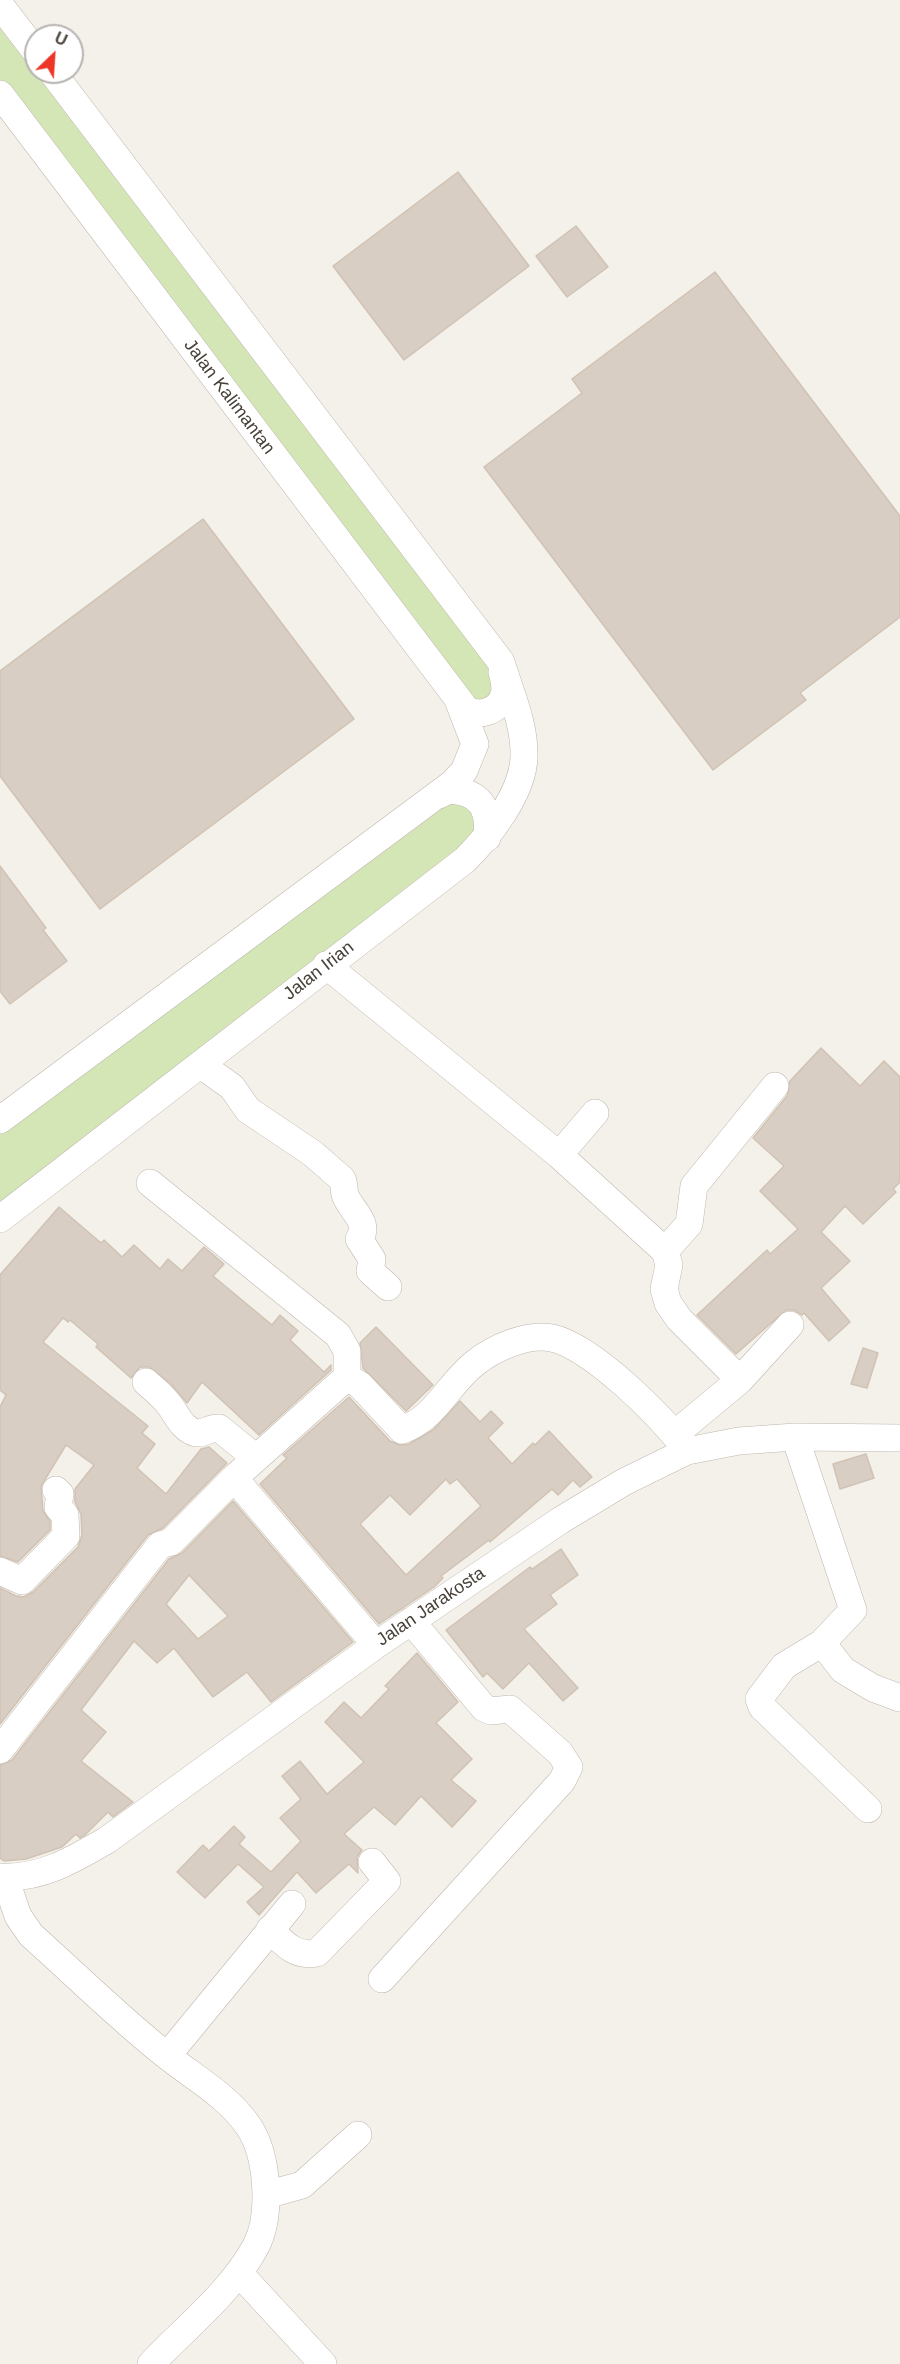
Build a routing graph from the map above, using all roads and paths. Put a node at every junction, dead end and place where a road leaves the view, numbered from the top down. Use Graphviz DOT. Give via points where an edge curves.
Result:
graph roads {
  1 [pos="0,5"];
  2 [pos="24,36"];
  3 [pos="60,84"];
  4 [pos="0,94"];
  5 [pos="501,662"];
  6 [pos="458,700"];
  7 [pos="439,795"];
  8 [pos="487,838"];
  9 [pos="326,965"];
  10 [pos="201,1065"];
  11 [pos="775,1086"];
  12 [pos="595,1113"];
  13 [pos="0,1120"];
  14 [pos="559,1155"];
  15 [pos="150,1183"];
  16 [pos="0,1219"];
  17 [pos="665,1251"];
  18 [pos="388,1287"];
  19 [pos="790,1325"];
  20 [pos="347,1377"];
  21 [pos="740,1380"];
  22 [pos="146,1382"];
  23 [pos="795,1437"];
  24 [pos="900,1438"];
  25 [pos="681,1442"];
  26 [pos="256,1458"];
  27 [pos="234,1478"];
  28 [pos="56,1490"];
  29 [pos="0,1571"];
  30 [pos="411,1621"];
  31 [pos="822,1643"];
  32 [pos="376,1645"];
  33 [pos="900,1698"];
  34 [pos="0,1750"];
  35 [pos="868,1809"];
  36 [pos="372,1862"];
  37 [pos="3,1877"];
  38 [pos="292,1904"];
  39 [pos="270,1929"];
  40 [pos="382,1979"];
  41 [pos="167,2056"];
  42 [pos="358,2134"];
  43 [pos="266,2195"];
  44 [pos="239,2273"];
  45 [pos="151,2364"];
  46 [pos="323,2364"];
  1 -- 2 [label="street"];
  3 -- 5 [label="street"];
  4 -- 6 [label="street, Jalan Kalimantan"];
  5 -- 6 [label="street" via="504,695 493,709 470,712"];
  5 -- 8 [label="street, Jalan Irian" via="519,717 524,757 518,783"];
  6 -- 7 [label="street" via="475,744 464,771"];
  7 -- 8 [label="street" via="449,790 473,796 486,810"];
  7 -- 13 [label="street"];
  8 -- 9 [label="street, Jalan Irian" via="465,860"];
  9 -- 10 [label="street, Jalan Irian"];
  9 -- 14 [label="street"];
  10 -- 16 [label="street, Jalan Irian"];
  10 -- 18 [label="street" via="232,1087 248,1110 312,1153 342,1179 348,1202 363,1224 359,1239 372,1259 370,1270"];
  11 -- 17 [label="street" via="694,1186 689,1224"];
  12 -- 14 [label="street"];
  14 -- 17 [label="street"];
  15 -- 20 [label="street" via="338,1335 347,1351"];
  17 -- 21 [label="street" via="669,1265 664,1289 668,1303"];
  19 -- 21 [label="street"];
  20 -- 25 [label="street" via="360,1385 402,1430 425,1419 453,1383 485,1356 513,1343 549,1338 572,1344 601,1365"];
  20 -- 26 [label="street"];
  21 -- 25 [label="street"];
  22 -- 26 [label="street" via="167,1402 177,1419 193,1431 203,1433 212,1427 219,1428"];
  23 -- 24 [label="street, Jalan Jarakosta"];
  23 -- 25 [label="street, Jalan Jarakosta"];
  23 -- 31 [label="street" via="853,1610"];
  25 -- 30 [label="street, Jalan Jarakosta"];
  26 -- 27 [label="street"];
  27 -- 32 [label="street"];
  27 -- 34 [label="street" via="171,1542 160,1545"];
  28 -- 29 [label="street" via="60,1494 58,1507 65,1515 66,1536 22,1581"];
  30 -- 32 [label="street, Jalan Jarakosta"];
  30 -- 40 [label="street" via="481,1705 491,1711 510,1709 560,1753 569,1767 562,1781"];
  31 -- 33 [label="street" via="843,1670"];
  31 -- 35 [label="street" via="784,1666 759,1699 762,1707"];
  32 -- 37 [label="street, Jalan Jarakosta" via="107,1840 64,1865 36,1874"];
  36 -- 39 [label="street" via="387,1881 317,1953 293,1951"];
  37 -- 41 [label="street" via="18,1916 31,1935"];
  38 -- 39 [label="street"];
  39 -- 41 [label="street"];
  41 -- 43 [label="street" via="207,2083 249,2128 262,2160"];
  42 -- 43 [label="street" via="302,2185"];
  43 -- 44 [label="street" via="257,2244"];
  44 -- 45 [label="street"];
  44 -- 46 [label="street"];
}
